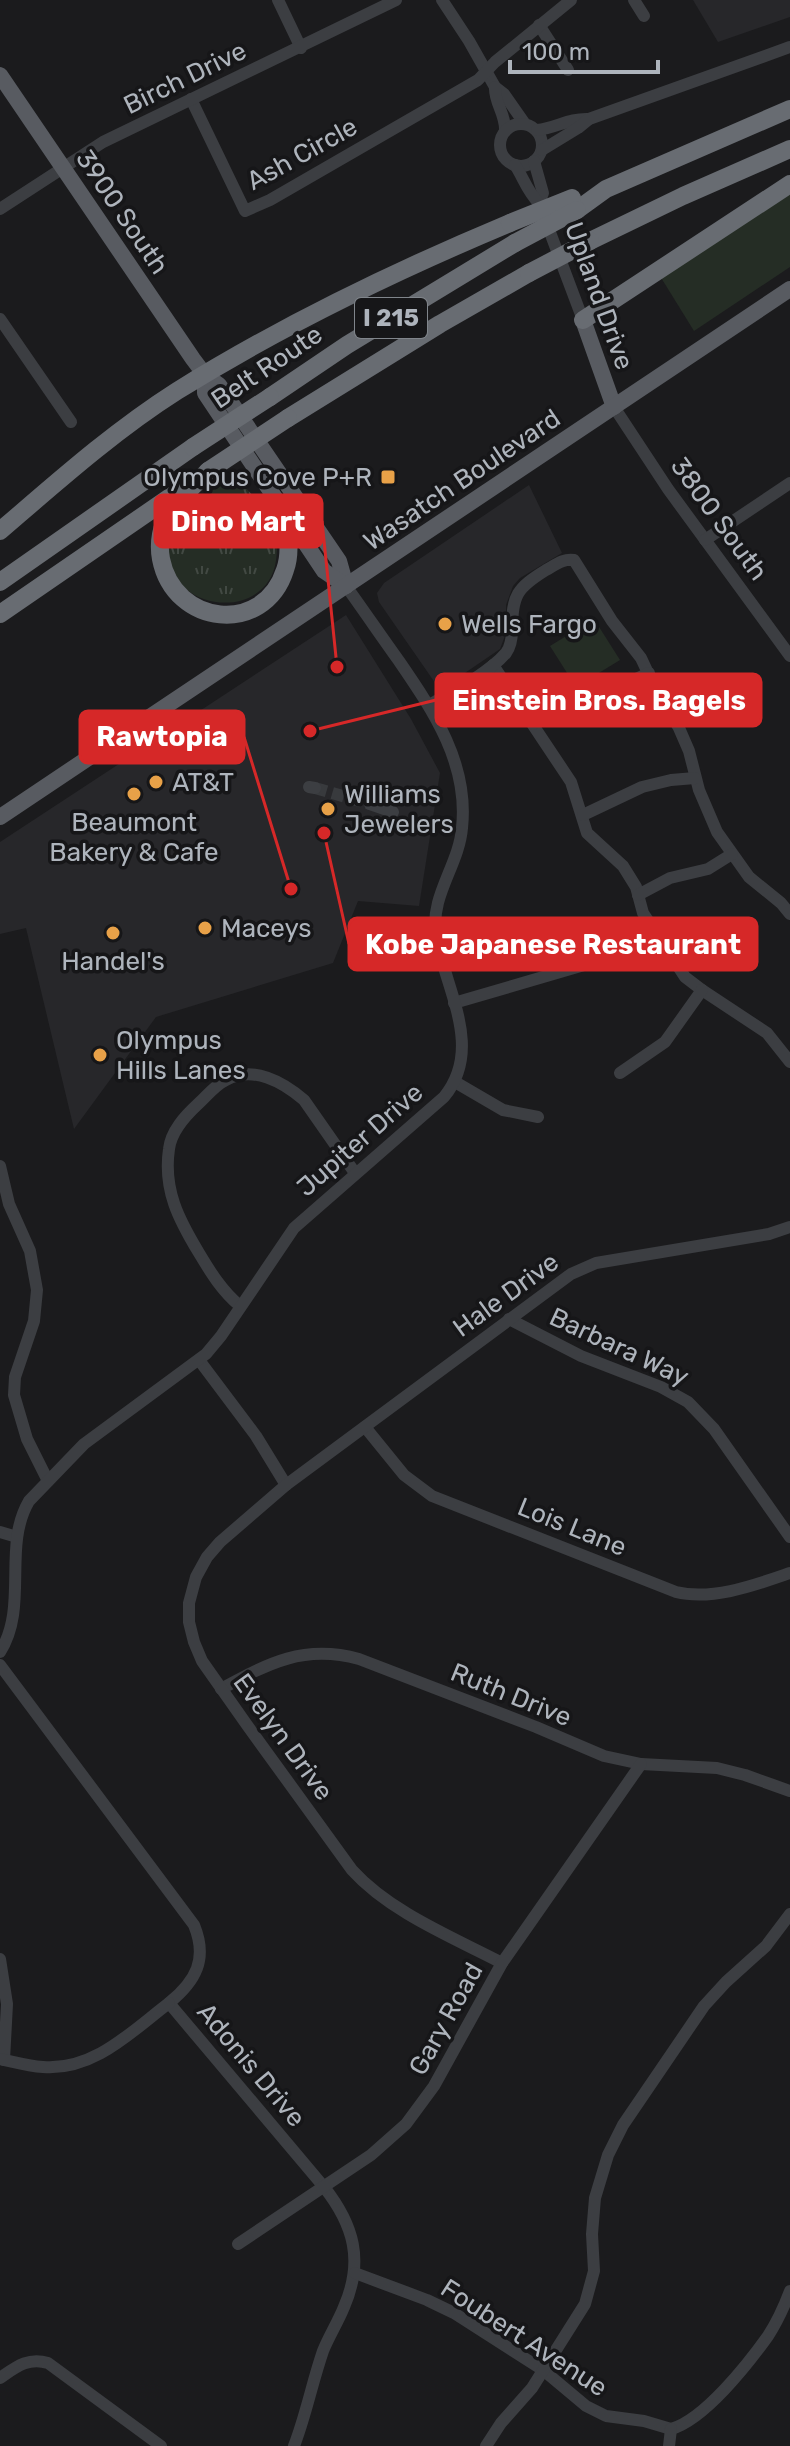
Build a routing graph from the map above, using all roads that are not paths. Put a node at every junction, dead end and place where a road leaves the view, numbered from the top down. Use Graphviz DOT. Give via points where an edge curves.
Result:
graph roads {
  1 [pos="278,0"];
  2 [pos="396,0"];
  3 [pos="571,0"];
  4 [pos="634,0"];
  5 [pos="442,1"];
  6 [pos="644,16"];
  7 [pos="539,25"];
  8 [pos="790,47"];
  9 [pos="301,48"];
  10 [pos="568,70"];
  11 [pos="487,71"];
  12 [pos="0,75"];
  13 [pos="495,87"];
  14 [pos="191,99"];
  15 [pos="790,109"];
  16 [pos="589,119"];
  17 [pos="525,124"];
  18 [pos="537,130"];
  19 [pos="505,131"];
  20 [pos="790,149"];
  21 [pos="538,155"];
  22 [pos="515,165"];
  23 [pos="63,168"];
  24 [pos="790,184"];
  25 [pos="539,203"];
  26 [pos="574,204"];
  27 [pos="0,209"];
  28 [pos="790,289"];
  29 [pos="0,319"];
  30 [pos="583,320"];
  31 [pos="205,375"];
  32 [pos="614,407"];
  33 [pos="71,422"];
  34 [pos="208,471"];
  35 [pos="790,483"];
  36 [pos="283,510"];
  37 [pos="0,531"];
  38 [pos="705,540"];
  39 [pos="0,582"];
  40 [pos="346,586"];
  41 [pos="0,614"];
  42 [pos="790,656"];
  43 [pos="493,665"];
  44 [pos="649,673"];
  45 [pos="429,705"];
  46 [pos="533,724"];
  47 [pos="695,778"];
  48 [pos="370,804"];
  49 [pos="393,812"];
  50 [pos="583,815"];
  51 [pos="0,817"];
  52 [pos="732,854"];
  53 [pos="638,895"];
  54 [pos="790,914"];
  55 [pos="608,958"];
  56 [pos="702,990"];
  57 [pos="454,1003"];
  58 [pos="788,1055"];
  59 [pos="620,1073"];
  60 [pos="455,1082"];
  61 [pos="538,1117"];
  62 [pos="0,1166"];
  63 [pos="355,1173"];
  64 [pos="5,1207"];
  65 [pos="790,1227"];
  66 [pos="240,1306"];
  67 [pos="509,1319"];
  68 [pos="199,1360"];
  69 [pos="365,1427"];
  70 [pos="48,1481"];
  71 [pos="286,1485"];
  72 [pos="0,1532"];
  73 [pos="17,1537"];
  74 [pos="790,1537"];
  75 [pos="790,1573"];
  76 [pos="0,1652"];
  77 [pos="0,1665"];
  78 [pos="221,1689"];
  79 [pos="641,1764"];
  80 [pos="790,1791"];
  81 [pos="790,1914"];
  82 [pos="0,1959"];
  83 [pos="502,1963"];
  84 [pos="169,2003"];
  85 [pos="2,2060"];
  86 [pos="324,2187"];
  87 [pos="238,2244"];
  88 [pos="355,2273"];
  89 [pos="790,2291"];
  90 [pos="543,2370"];
  91 [pos="0,2378"];
  92 [pos="671,2429"];
  93 [pos="161,2446"];
  94 [pos="294,2446"];
  95 [pos="486,2446"];
  96 [pos="669,2446"];
  1 -- 9 [label="street"];
  2 -- 9 [label="street, Birch Drive"];
  3 -- 7 [label="street"];
  4 -- 6 [label="street"];
  5 -- 11 [label="street"];
  7 -- 10 [label="street"];
  7 -- 11 [label="street"];
  8 -- 16 [label="street"];
  9 -- 14 [label="street, Birch Drive"];
  11 -- 13 [label="street"];
  11 -- 14 [label="street, Ash Circle" via="245,211"];
  12 -- 23 [label="main road, 3900 South"];
  13 -- 17 [label="street"];
  13 -- 19 [label="street"];
  14 -- 23 [label="street, Birch Drive"];
  15 -- 26 [label="highway, Belt Route / I 215"];
  16 -- 18 [label="street" via="574,118"];
  16 -- 21 [label="street"];
  17 -- 18 [label="street"];
  17 -- 19 [label="street"];
  18 -- 21 [label="street" via="542,143"];
  19 -- 22 [label="street" via="501,150"];
  20 -- 34 [label="highway, Belt Route / I 215, bridge" via="529,273"];
  21 -- 22 [label="street"];
  21 -- 25 [label="street, Upland Drive" via="543,193"];
  22 -- 25 [label="street, Upland Drive"];
  23 -- 27 [label="street, Birch Drive"];
  23 -- 31 [label="main road, 3900 South"];
  24 -- 30 [label="highway"];
  25 -- 30 [label="street, Upland Drive"];
  26 -- 31 [label="highway, bridge" via="438,253 324,307"];
  26 -- 39 [label="highway, Belt Route / I 215, bridge" via="193,447"];
  28 -- 32 [label="main road, Wasatch Boulevard"];
  29 -- 33 [label="street"];
  30 -- 32 [label="main road, Upland Drive"];
  31 -- 36 [label="main road, 3900 South" via="205,393"];
  31 -- 37 [label="highway" via="141,416"];
  31 -- 40 [label="main road, 3900 South" via="219,385 339,561"];
  32 -- 38 [label="street, 3800 South"];
  32 -- 40 [label="main road, Wasatch Boulevard"];
  34 -- 36 [label="highway" via="169,512 159,547 167,578 191,607 228,615 247,612 266,600 285,571"];
  34 -- 41 [label="highway, Belt Route / I 215"];
  35 -- 38 [label="street"];
  36 -- 40 [label="main road, 3900 South" via="324,571"];
  38 -- 42 [label="street, 3800 South"];
  40 -- 45 [label="street, Jupiter Drive"];
  40 -- 51 [label="main road, Wasatch Boulevard"];
  43 -- 44 [label="street" via="512,642 513,603 519,591 569,559 581,569"];
  43 -- 45 [label="street"];
  43 -- 46 [label="street"];
  44 -- 46 [label="street"];
  44 -- 47 [label="street" via="679,728"];
  45 -- 57 [label="street, Jupiter Drive" via="451,749 463,793 459,848 435,920"];
  46 -- 50 [label="street" via="571,782"];
  47 -- 50 [label="street" via="642,787"];
  47 -- 52 [label="street" via="714,827"];
  48 -- 49 [label="street"];
  50 -- 53 [label="street" via="587,833 623,866"];
  52 -- 53 [label="street" via="708,869 670,878"];
  52 -- 54 [label="street"];
  53 -- 56 [label="street" via="663,945 687,979"];
  55 -- 57 [label="street"];
  56 -- 58 [label="street" via="764,1030"];
  56 -- 59 [label="street" via="665,1042"];
  57 -- 60 [label="street, Jupiter Drive" via="463,1041"];
  60 -- 61 [label="street" via="503,1110"];
  60 -- 63 [label="street, Jupiter Drive"];
  62 -- 64 [label="street"];
  63 -- 66 [label="street, Jupiter Drive" via="294,1228"];
  63 -- 66 [label="street" via="304,1100 266,1077 244,1074 225,1080 180,1124 169,1148 173,1204 217,1282"];
  64 -- 70 [label="street" via="30,1251 37,1290 14,1395 31,1449"];
  65 -- 67 [label="street, Hale Drive" via="587,1266"];
  66 -- 68 [label="street, Jupiter Drive"];
  67 -- 69 [label="street, Hale Drive"];
  67 -- 74 [label="street, Barbara Way" via="688,1402 714,1429"];
  68 -- 70 [label="street, Jupiter Drive" via="104,1428"];
  68 -- 71 [label="street"];
  69 -- 71 [label="street, Hale Drive"];
  69 -- 75 [label="street, Lois Lane" via="404,1475 432,1496 676,1592 713,1594"];
  70 -- 73 [label="street, Jupiter Drive" via="23,1511"];
  71 -- 78 [label="street, Evelyn Drive" via="220,1542 192,1590 188,1613 194,1642"];
  72 -- 73 [label="street"];
  73 -- 76 [label="street, Jupiter Drive" via="14,1619"];
  77 -- 84 [label="street, Adonis Drive" via="194,1925 198,1966 186,1990"];
  78 -- 79 [label="street, Ruth Drive" via="273,1662 307,1653 335,1653 604,1756"];
  78 -- 83 [label="street, Evelyn Drive" via="359,1878 394,1906"];
  79 -- 80 [label="street, Ruth Drive" via="717,1768"];
  79 -- 83 [label="street, Gary Road"];
  81 -- 90 [label="street" via="766,1946 704,2006 619,2132 595,2198 589,2293"];
  82 -- 85 [label="street" via="7,2004"];
  83 -- 86 [label="street, Gary Road" via="416,2112 384,2146"];
  84 -- 85 [label="street" via="110,2048 85,2060 54,2067"];
  84 -- 86 [label="street, Adonis Drive"];
  86 -- 87 [label="street, Gary Road"];
  86 -- 88 [label="street, Adonis Drive" via="348,2225"];
  88 -- 90 [label="street, Foubert Avenue" via="454,2313"];
  88 -- 94 [label="street, Adonis Drive" via="324,2348"];
  89 -- 92 [label="street" via="768,2336 731,2382 684,2426"];
  90 -- 92 [label="street, Foubert Avenue" via="606,2416"];
  90 -- 95 [label="street"];
  91 -- 93 [label="street" via="24,2363 48,2363"];
  92 -- 96 [label="street"];
}
